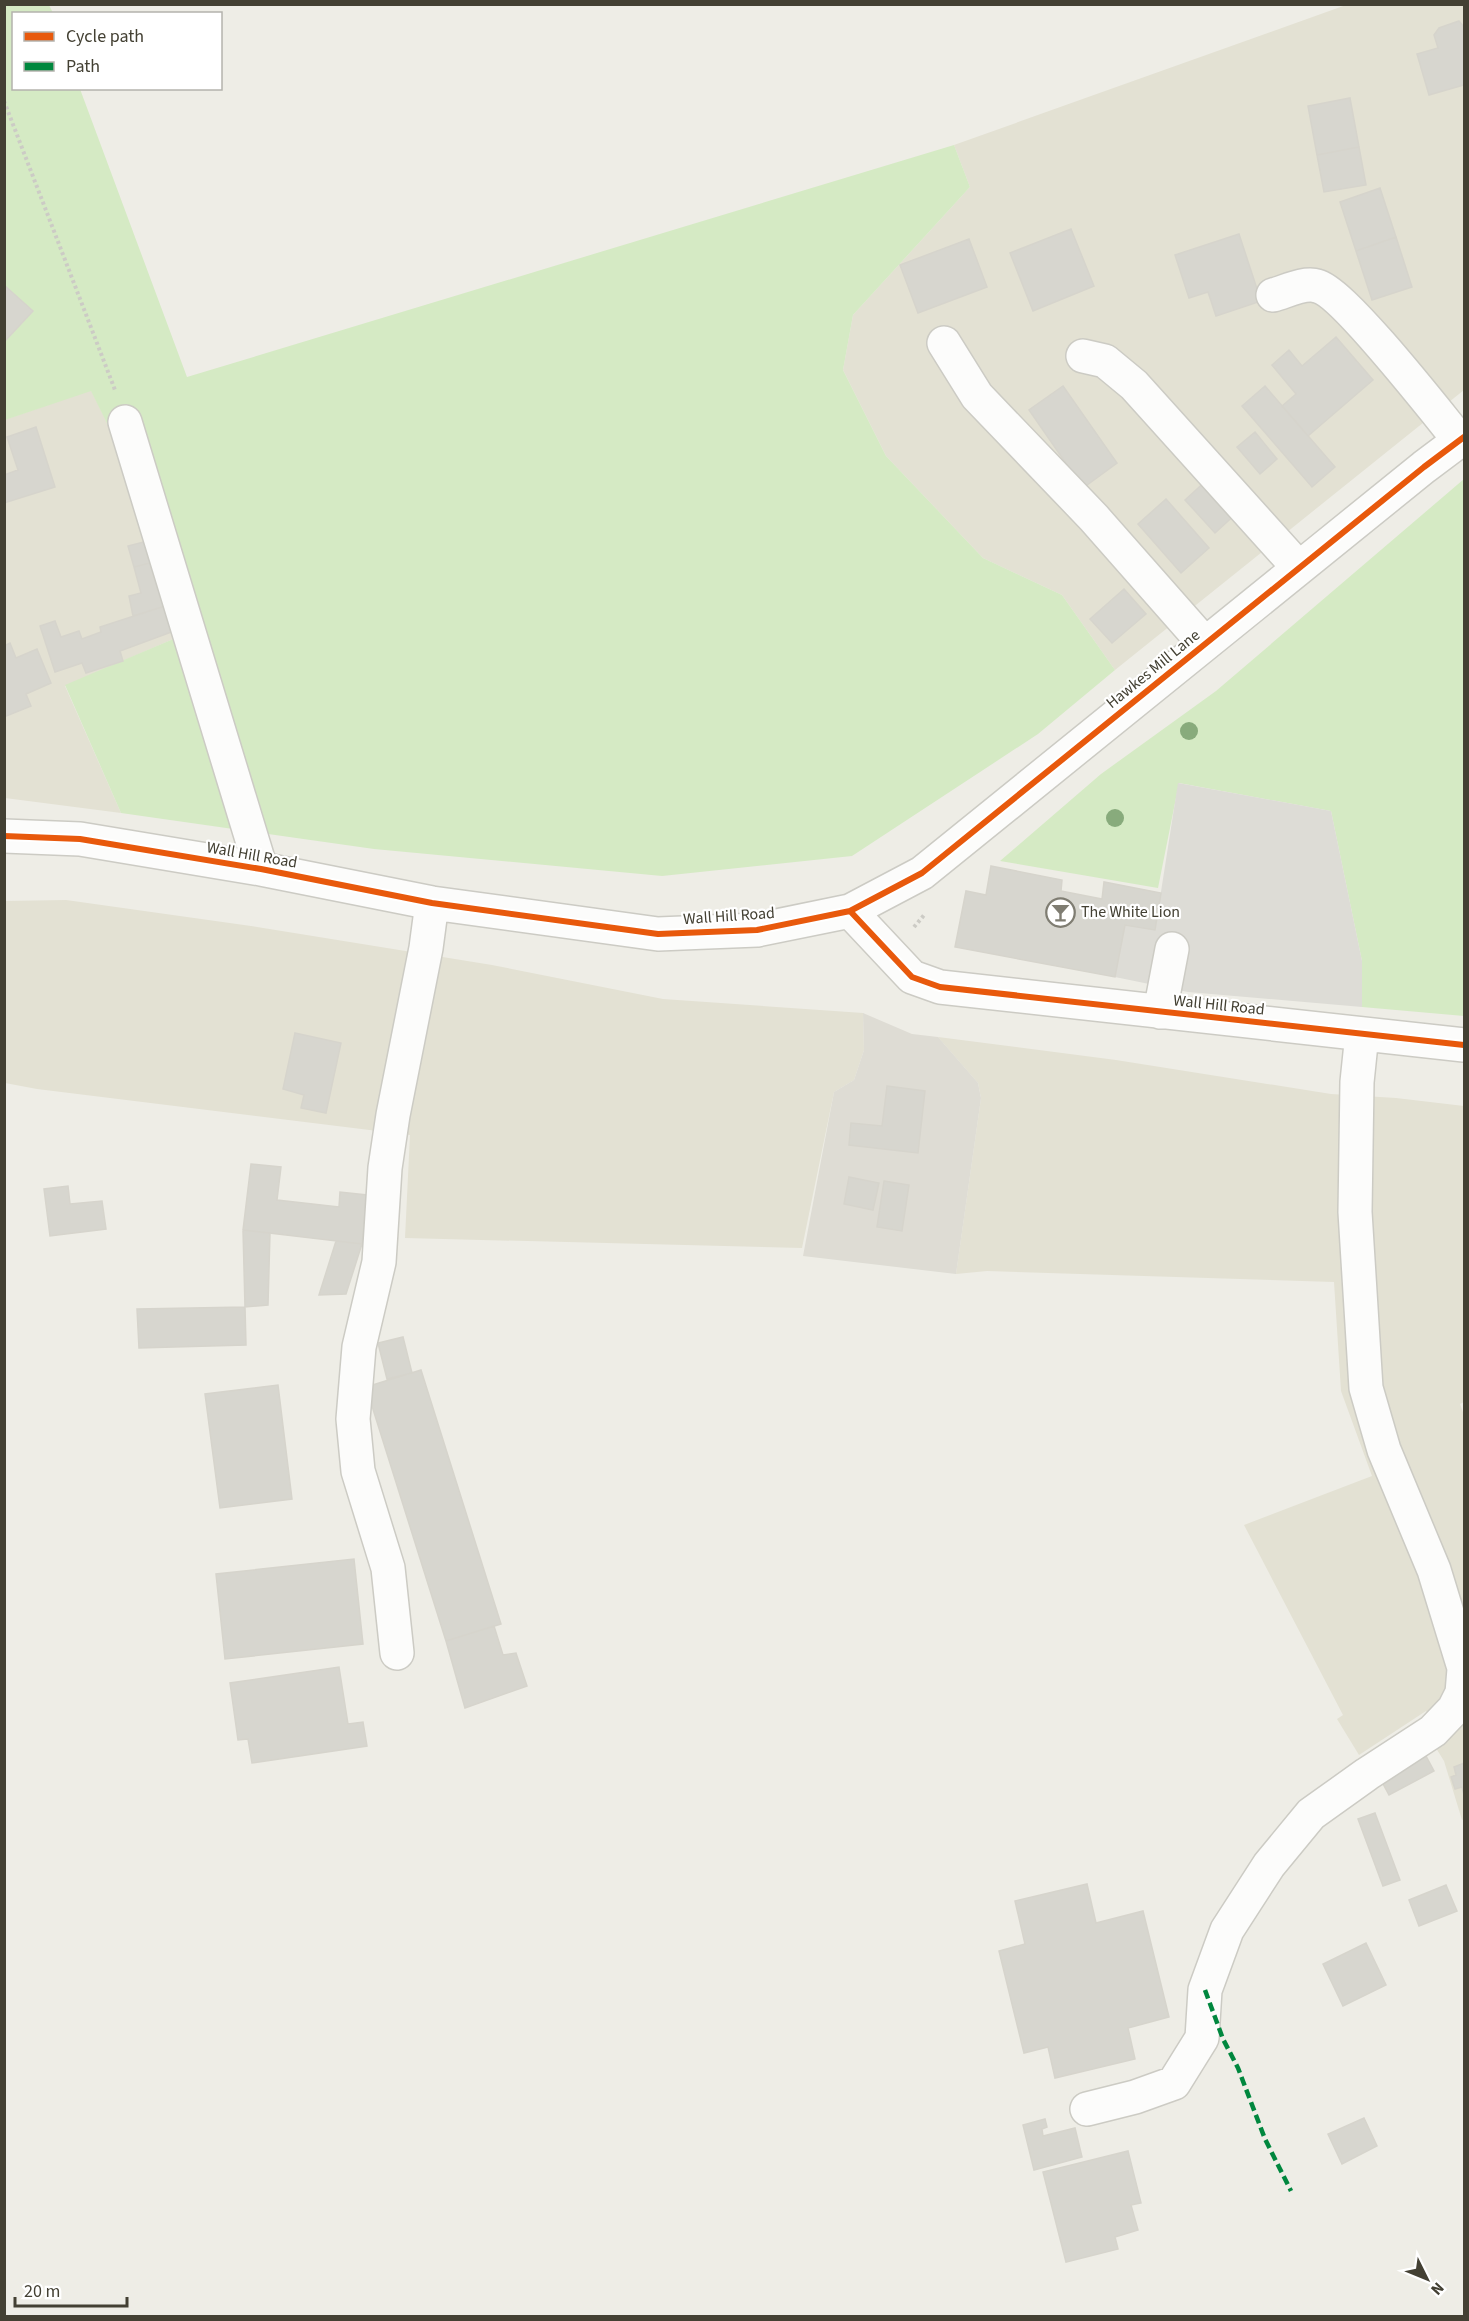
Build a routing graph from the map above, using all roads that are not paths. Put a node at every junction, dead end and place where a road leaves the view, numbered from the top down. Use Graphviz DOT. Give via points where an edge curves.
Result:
graph roads {
  1 [pos="1273,296"];
  2 [pos="944,343"];
  3 [pos="1083,356"];
  4 [pos="125,422"];
  5 [pos="1462,439"];
  6 [pos="1299,568"];
  7 [pos="1205,644"];
  8 [pos="4,836"];
  9 [pos="261,869"];
  10 [pos="432,903"];
  11 [pos="850,911"];
  12 [pos="1172,949"];
  13 [pos="1160,1012"];
  14 [pos="1362,1034"];
  15 [pos="1464,1045"];
  16 [pos="397,1653"];
  17 [pos="1464,1669"];
  18 [pos="1087,2109"];
  1 -- 5 [label="street" via="1319,286 1363,326"];
  2 -- 7 [label="street" via="977,396 1094,518"];
  3 -- 6 [label="street" via="1106,362 1134,385"];
  4 -- 9 [label="street"];
  5 -- 6 [label="street, Hawkes Mill Lane"];
  6 -- 7 [label="street, Hawkes Mill Lane"];
  7 -- 11 [label="street, Hawkes Mill Lane" via="922,873"];
  8 -- 9 [label="street, Wall Hill Road" via="80,839"];
  9 -- 10 [label="street, Wall Hill Road"];
  10 -- 11 [label="street, Wall Hill Road" via="658,934 757,930"];
  10 -- 16 [label="street" via="393,1115 385,1168 380,1262 359,1347 353,1419 358,1471 388,1568"];
  11 -- 13 [label="street, Wall Hill Road" via="912,977 940,987"];
  12 -- 13 [label="street"];
  13 -- 14 [label="street, Wall Hill Road"];
  14 -- 15 [label="street, Wall Hill Road"];
  14 -- 17 [label="street" via="1357,1082 1355,1212 1366,1388 1384,1450 1434,1570"];
  17 -- 18 [label="street" via="1462,1693 1454,1709 1433,1731 1311,1814 1269,1865 1227,1930 1205,1990 1202,2038 1174,2083"];
}
